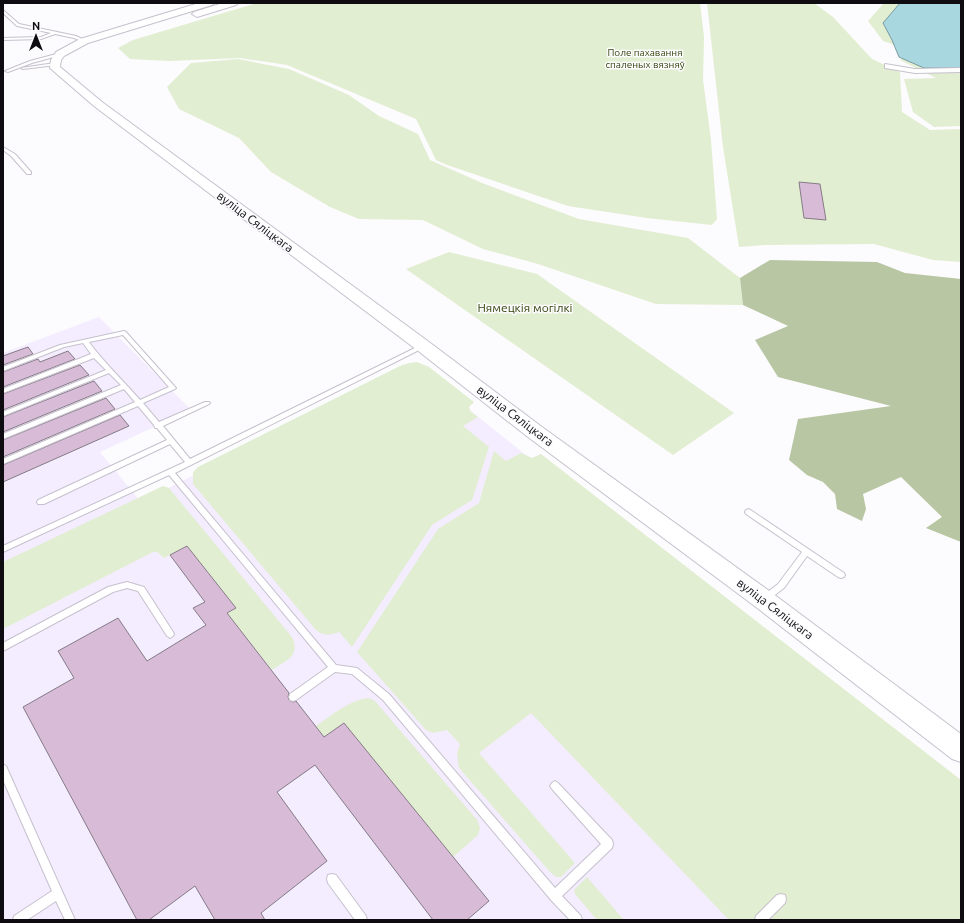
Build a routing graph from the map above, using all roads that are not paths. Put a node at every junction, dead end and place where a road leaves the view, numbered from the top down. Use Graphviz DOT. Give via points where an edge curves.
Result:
graph roads {
  1 [pos="208,3"];
  2 [pos="233,3"];
  3 [pos="181,10"];
  4 [pos="3,11"];
  5 [pos="193,15"];
  6 [pos="55,33"];
  7 [pos="3,39"];
  8 [pos="84,41"];
  9 [pos="60,54"];
  10 [pos="76,56"];
  11 [pos="55,64"];
  12 [pos="888,66"];
  13 [pos="961,70"];
  14 [pos="3,148"];
  15 [pos="29,173"];
  16 [pos="85,341"];
  17 [pos="423,346"];
  18 [pos="95,355"];
  19 [pos="3,369"];
  20 [pos="109,371"];
  21 [pos="125,386"];
  22 [pos="3,391"];
  23 [pos="138,403"];
  24 [pos="207,403"];
  25 [pos="3,414"];
  26 [pos="158,426"];
  27 [pos="3,437"];
  28 [pos="171,441"];
  29 [pos="3,462"];
  30 [pos="190,463"];
  31 [pos="170,472"];
  32 [pos="41,502"];
  33 [pos="748,512"];
  34 [pos="3,549"];
  35 [pos="806,552"];
  36 [pos="841,575"];
  37 [pos="764,600"];
  38 [pos="170,634"];
  39 [pos="3,647"];
  40 [pos="334,668"];
  41 [pos="293,697"];
  42 [pos="961,750"];
  43 [pos="3,769"];
  44 [pos="555,786"];
  45 [pos="332,879"];
  46 [pos="58,893"];
  47 [pos="555,896"];
  48 [pos="781,899"];
  49 [pos="18,920"];
  50 [pos="70,920"];
  51 [pos="362,920"];
  52 [pos="577,920"];
  53 [pos="760,920"];
  1 -- 3 [label="main road"];
  2 -- 5 [label="main road"];
  3 -- 5 [label="main road"];
  3 -- 8 [label="main road"];
  4 -- 6 [label="lane" via="18,25"];
  5 -- 10 [label="main road" via="98,44"];
  6 -- 7 [label="lane" via="41,38"];
  6 -- 8 [label="lane"];
  8 -- 9 [label="main road"];
  9 -- 11 [label="main road"];
  9 -- 11 [label="lane" via="7,71"];
  11 -- 17 [label="main road, вуліца Сяліцкага" via="56,70 69,74 116,118"];
  12 -- 13 [label="street" via="915,71"];
  14 -- 15 [label="lane"];
  16 -- 18 [label="lane"];
  16 -- 19 [label="lane" via="62,346"];
  16 -- 23 [label="lane" via="124,333 173,388"];
  17 -- 30 [label="lane"];
  17 -- 37 [label="main road, вуліца Сяліцкага" via="535,432"];
  18 -- 20 [label="lane"];
  18 -- 22 [label="lane"];
  20 -- 21 [label="lane"];
  20 -- 25 [label="lane"];
  21 -- 23 [label="lane"];
  21 -- 27 [label="lane"];
  23 -- 26 [label="lane"];
  23 -- 29 [label="lane"];
  24 -- 26 [label="lane"];
  26 -- 28 [label="lane"];
  28 -- 30 [label="lane"];
  28 -- 32 [label="lane"];
  30 -- 31 [label="lane"];
  31 -- 34 [label="lane"];
  31 -- 40 [label="lane"];
  33 -- 35 [label="lane"];
  35 -- 36 [label="lane"];
  35 -- 37 [label="lane" via="781,586"];
  37 -- 42 [label="main road, вуліца Сяліцкага"];
  38 -- 39 [label="lane" via="142,589 127,585 111,589"];
  40 -- 41 [label="lane"];
  40 -- 47 [label="lane" via="354,671 386,697"];
  43 -- 46 [label="lane"];
  44 -- 47 [label="lane" via="608,844"];
  45 -- 51 [label="lane"];
  46 -- 49 [label="lane"];
  46 -- 50 [label="lane"];
  47 -- 52 [label="lane"];
  48 -- 53 [label="lane"];
}
